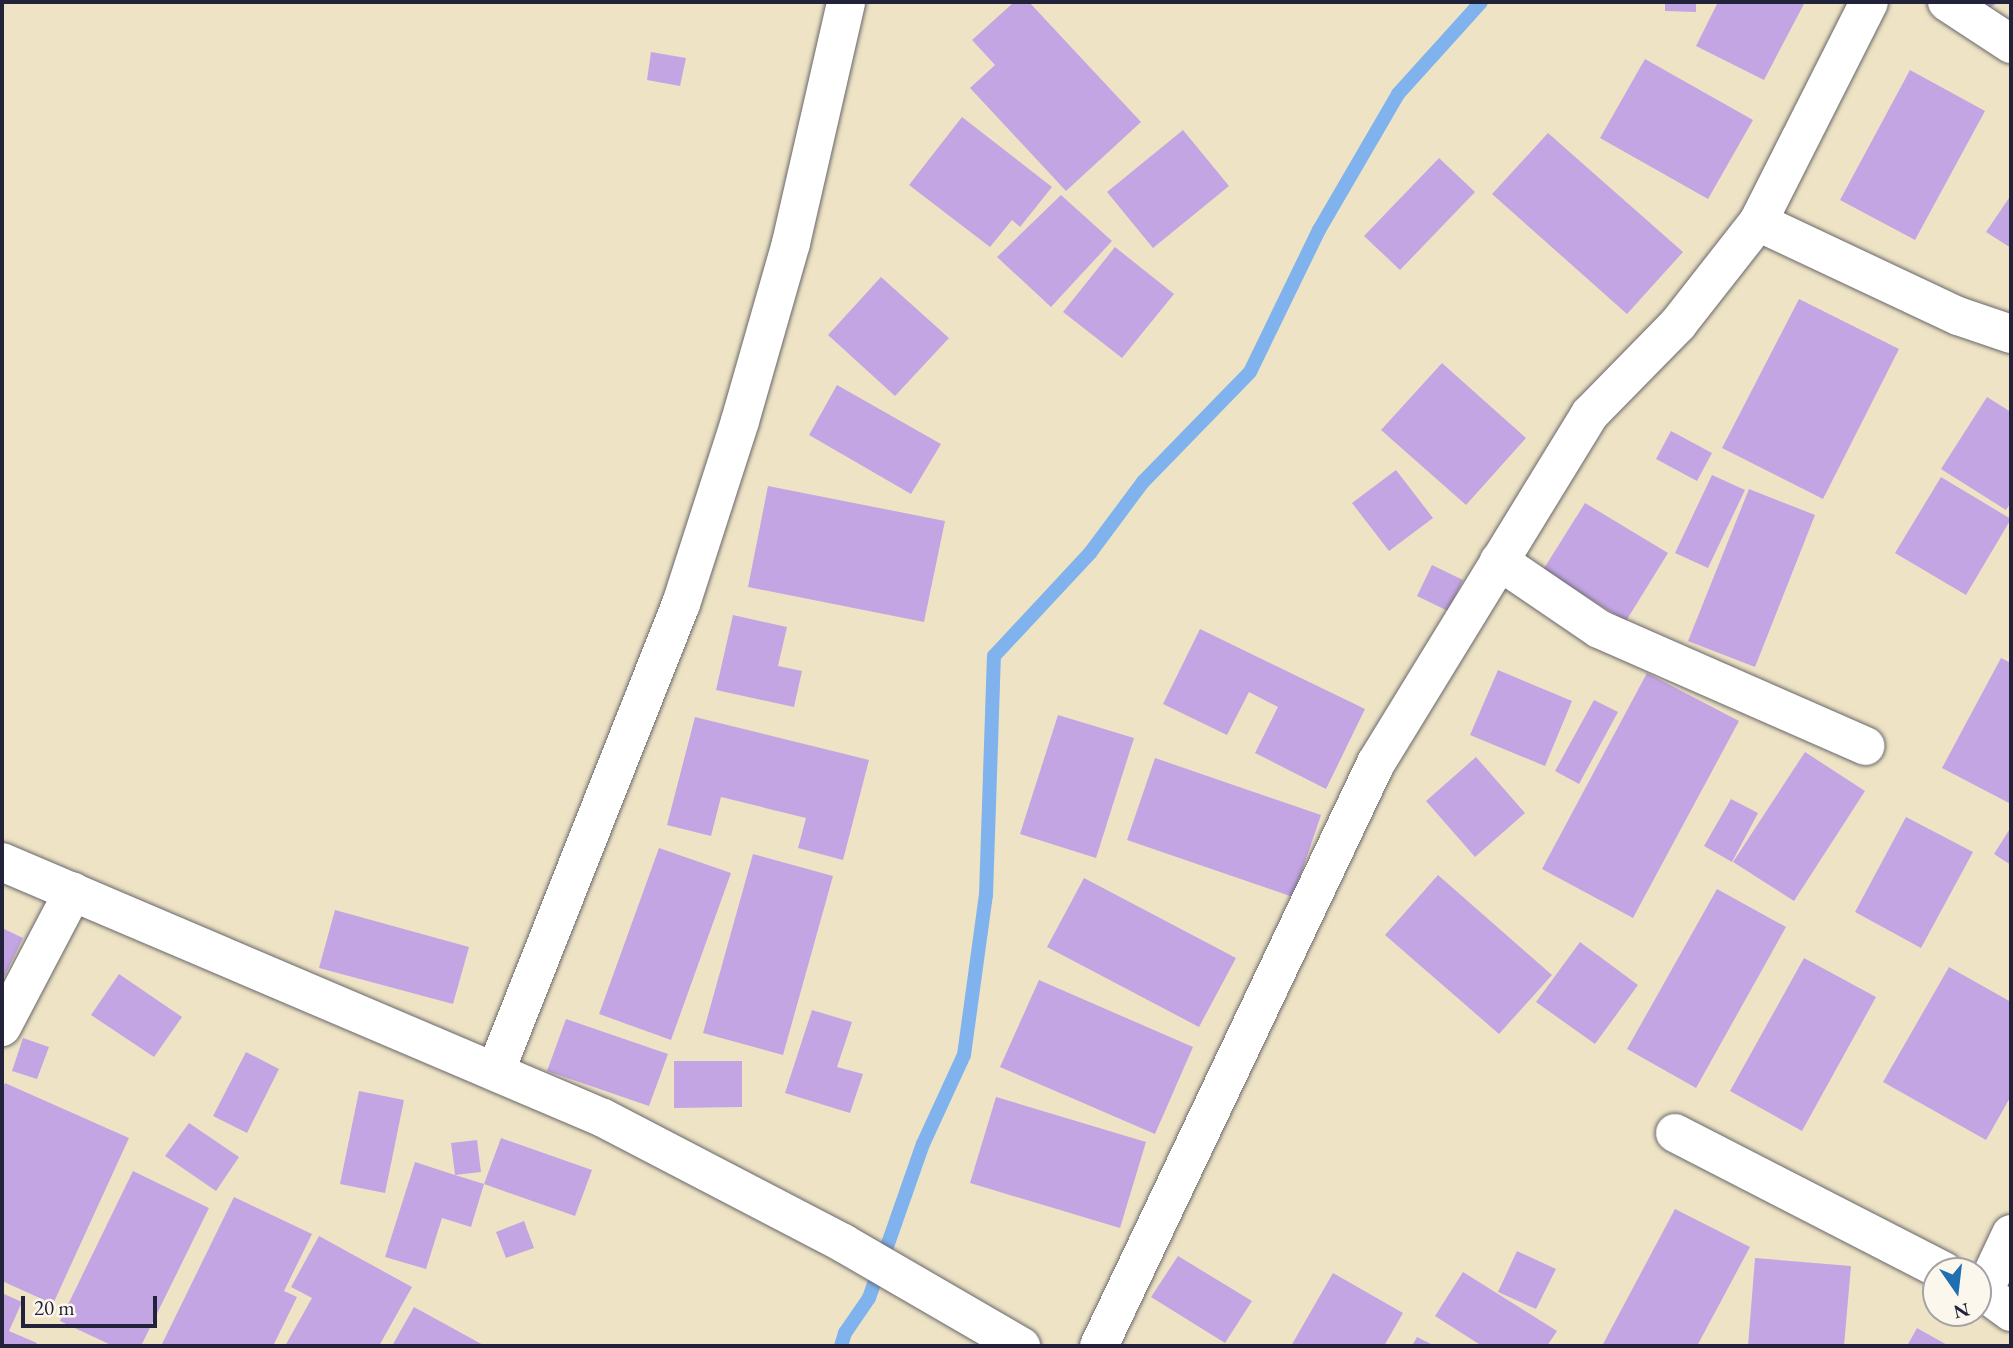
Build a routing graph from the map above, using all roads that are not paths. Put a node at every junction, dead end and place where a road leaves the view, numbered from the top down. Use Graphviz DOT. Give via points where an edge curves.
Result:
graph roads {
  1 [pos="846,2"];
  2 [pos="1869,2"];
  3 [pos="1947,2"];
  4 [pos="2011,44"];
  5 [pos="1758,222"];
  6 [pos="2011,334"];
  7 [pos="1499,561"];
  8 [pos="1865,746"];
  9 [pos="2,862"];
  10 [pos="73,892"];
  11 [pos="2,1027"];
  12 [pos="496,1070"];
  13 [pos="1675,1133"];
  14 [pos="2011,1234"];
  15 [pos="1922,1260"];
  16 [pos="1992,1294"];
  17 [pos="1021,1346"];
  18 [pos="1099,1346"];
  1 -- 12 [label="street" via="791,243 681,604"];
  2 -- 5 [label="street"];
  3 -- 4 [label="street"];
  5 -- 6 [label="street" via="1958,316"];
  5 -- 7 [label="street" via="1678,324 1590,414"];
  7 -- 8 [label="street" via="1599,629"];
  7 -- 18 [label="street" via="1376,763"];
  9 -- 10 [label="street"];
  10 -- 11 [label="street"];
  10 -- 12 [label="street"];
  12 -- 17 [label="street" via="603,1118 843,1243"];
  13 -- 15 [label="street"];
  14 -- 16 [label="street"];
}
